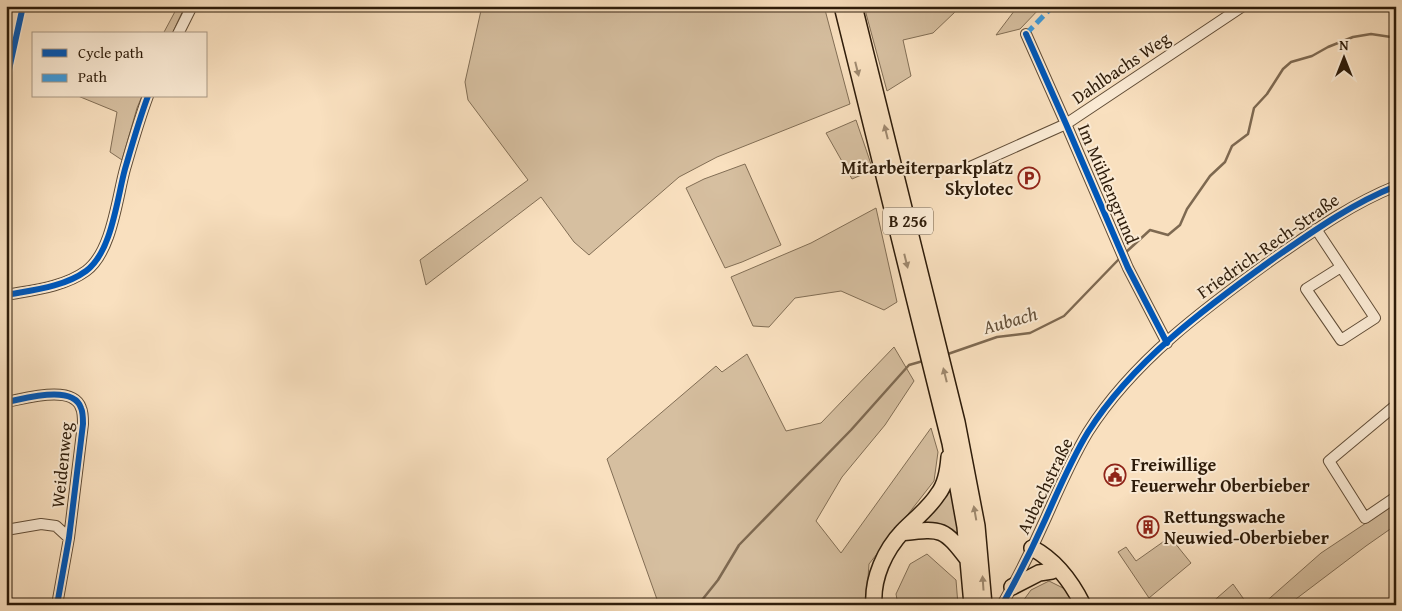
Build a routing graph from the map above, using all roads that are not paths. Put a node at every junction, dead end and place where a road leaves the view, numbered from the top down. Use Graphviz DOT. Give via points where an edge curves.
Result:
graph roads {
  1 [pos="192,6"];
  2 [pos="842,6"];
  3 [pos="1243,6"];
  4 [pos="852,16"];
  5 [pos="179,32"];
  6 [pos="1026,34"];
  7 [pos="147,98"];
  8 [pos="1066,124"];
  9 [pos="970,167"];
  10 [pos="1396,186"];
  11 [pos="1316,228"];
  12 [pos="1341,267"];
  13 [pos="6,295"];
  14 [pos="1167,343"];
  15 [pos="6,402"];
  16 [pos="1396,405"];
  17 [pos="951,423"];
  18 [pos="950,443"];
  19 [pos="1396,497"];
  20 [pos="6,530"];
  21 [pos="901,533"];
  22 [pos="69,538"];
  23 [pos="1032,548"];
  24 [pos="975,561"];
  25 [pos="1052,571"];
  26 [pos="1012,587"];
  27 [pos="1075,589"];
  28 [pos="57,605"];
  29 [pos="874,605"];
  30 [pos="972,605"];
  31 [pos="984,605"];
  32 [pos="1002,605"];
  33 [pos="1083,605"];
  1 -- 5 [label="street"];
  2 -- 4 [label="highway, B 256"];
  3 -- 8 [label="street, Dahlbachs Weg"];
  4 -- 17 [label="highway, B 256"];
  6 -- 8 [label="street, Im Mühlengrund"];
  7 -- 13 [label="street" via="98,258 87,270 65,282"];
  8 -- 9 [label="street, Dahlbachs Weg"];
  8 -- 14 [label="street, Im Mühlengrund" via="1128,268"];
  10 -- 11 [label="street, Friedrich-Rech-Straße"];
  11 -- 12 [label="street"];
  11 -- 14 [label="street, Friedrich-Rech-Straße" via="1239,284"];
  12 -- 12 [label="street" via="1375,318 1342,340 1306,289"];
  14 -- 23 [label="street, Aubachstraße" via="1112,398 1087,434"];
  15 -- 22 [label="street, Weidenweg" via="54,394 70,396 81,406 83,424"];
  16 -- 19 [label="street" via="1329,461 1365,518"];
  17 -- 18 [label="highway, B 256"];
  24 -- 17 [label="highway, B 256, one-way" via="977,526"];
  18 -- 21 [label="highway" via="946,476 939,493"];
  18 -- 24 [label="highway, B 256" via="965,527"];
  20 -- 22 [label="street" via="41,524 56,526"];
  21 -- 24 [label="highway" via="937,530"];
  21 -- 29 [label="highway" via="883,560 876,582"];
  22 -- 28 [label="street, Weidenweg"];
  23 -- 25 [label="highway" via="1037,561"];
  23 -- 26 [label="street, Aubachstraße"];
  23 -- 27 [label="highway" via="1064,573"];
  24 -- 30 [label="highway, B 256"];
  31 -- 24 [label="highway, B 256, one-way"];
  25 -- 26 [label="highway" via="1039,573"];
  25 -- 27 [label="highway"];
  26 -- 32 [label="street, Aubachstraße"];
  27 -- 33 [label="highway"];
}
